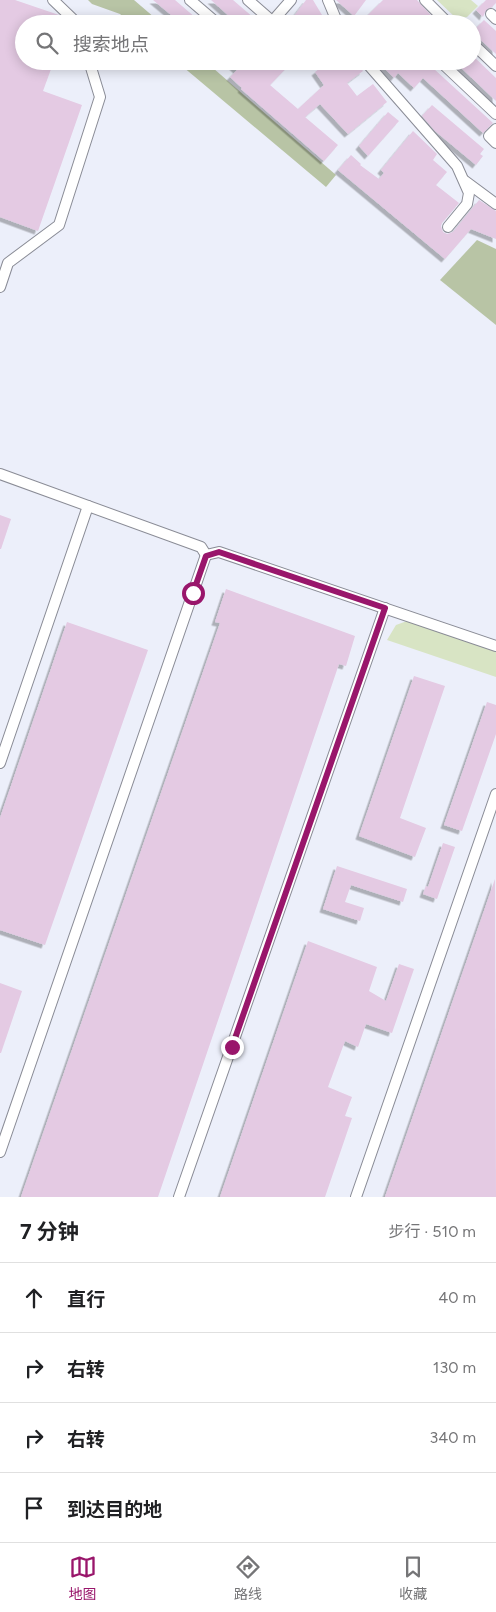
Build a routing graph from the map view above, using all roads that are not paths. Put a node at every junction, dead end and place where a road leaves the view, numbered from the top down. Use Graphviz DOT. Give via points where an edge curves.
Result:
graph roads {
  1 [pos="53,0"];
  2 [pos="190,0"];
  3 [pos="248,0"];
  4 [pos="291,0"];
  5 [pos="328,0"];
  6 [pos="425,0"];
  7 [pos="69,15"];
  8 [pos="208,15"];
  9 [pos="263,15"];
  10 [pos="278,15"];
  11 [pos="334,15"];
  12 [pos="440,15"];
  13 [pos="481,52"];
  14 [pos="496,66"];
  15 [pos="92,70"];
  16 [pos="373,70"];
  17 [pos="449,70"];
  18 [pos="496,114"];
  19 [pos="496,129"];
  20 [pos="496,143"];
  21 [pos="464,180"];
  22 [pos="496,204"];
  23 [pos="448,227"];
  24 [pos="0,287"];
  25 [pos="0,474"];
  26 [pos="88,506"];
  27 [pos="206,556"];
  28 [pos="385,608"];
  29 [pos="496,646"];
  30 [pos="0,763"];
  31 [pos="496,794"];
  32 [pos="0,1152"];
  33 [pos="179,1197"];
  34 [pos="356,1197"];
  1 -- 7 [label="street"];
  2 -- 8 [label="street"];
  3 -- 9 [label="street"];
  4 -- 10 [label="street"];
  5 -- 11 [label="street"];
  6 -- 12 [label="street"];
  13 -- 14 [label="street"];
  15 -- 24 [label="street" via="100,98 60,225 8,263"];
  16 -- 21 [label="street" via="444,150"];
  17 -- 18 [label="street"];
  19 -- 20 [label="street" via="489,136"];
  21 -- 22 [label="street"];
  21 -- 23 [label="street" via="469,193 467,204"];
  25 -- 26 [label="street"];
  26 -- 27 [label="street" via="201,547"];
  26 -- 30 [label="street"];
  27 -- 28 [label="street" via="219,552"];
  27 -- 32 [label="street"];
  28 -- 29 [label="street"];
  28 -- 33 [label="street"];
  31 -- 34 [label="street"];
}
